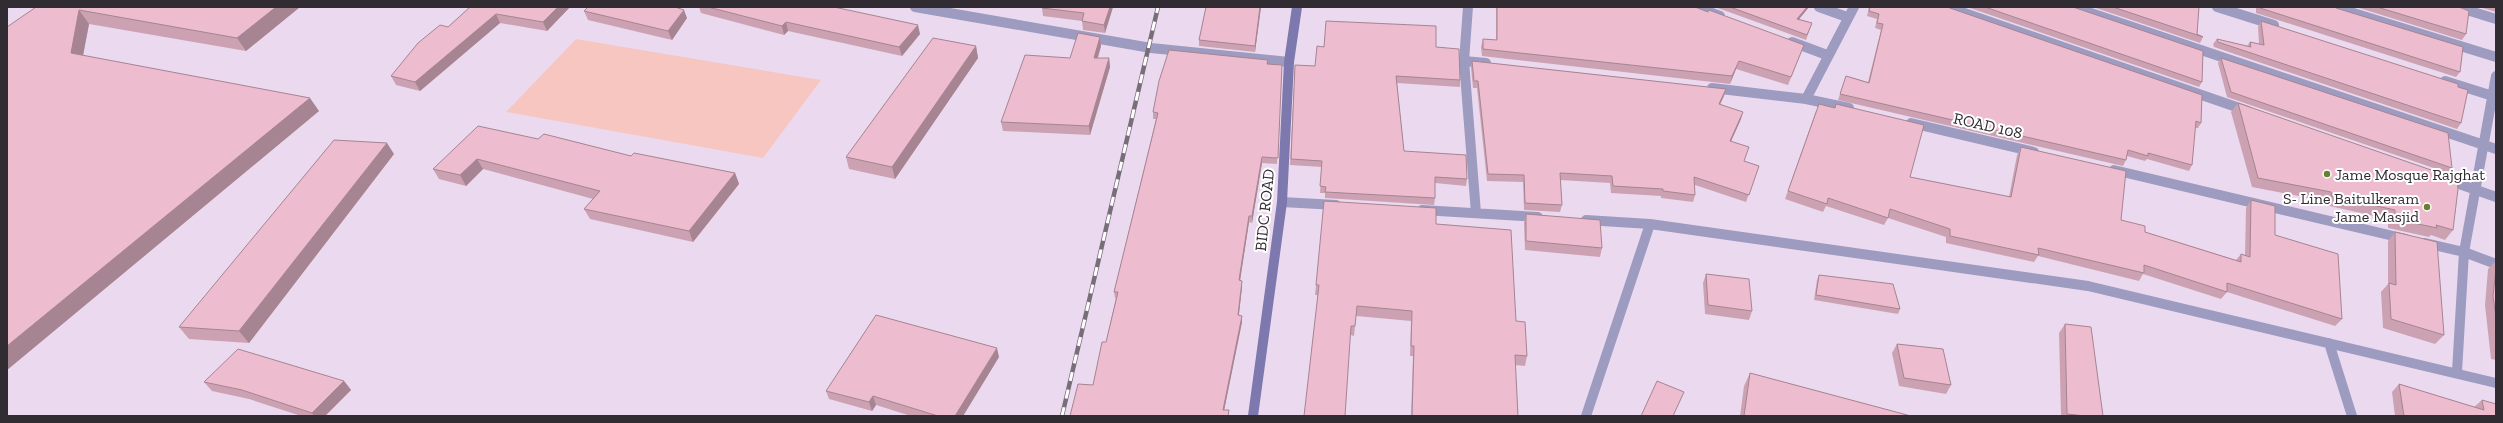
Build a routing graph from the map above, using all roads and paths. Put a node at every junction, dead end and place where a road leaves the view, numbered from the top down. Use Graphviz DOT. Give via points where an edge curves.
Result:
graph roads {
  1 [pos="915,7"];
  2 [pos="1297,7"];
  3 [pos="1468,7"];
  4 [pos="1696,7"];
  5 [pos="1819,7"];
  6 [pos="1854,7"];
  7 [pos="1947,7"];
  8 [pos="2073,7"];
  9 [pos="2217,7"];
  10 [pos="2334,7"];
  11 [pos="2457,7"];
  12 [pos="1847,17"];
  13 [pos="2496,19"];
  14 [pos="1732,20"];
  15 [pos="2284,29"];
  16 [pos="1784,39"];
  17 [pos="1827,55"];
  18 [pos="2496,56"];
  19 [pos="1464,61"];
  20 [pos="1289,62"];
  21 [pos="1495,64"];
  22 [pos="2496,76"];
  23 [pos="2434,77"];
  24 [pos="1705,88"];
  25 [pos="2495,97"];
  26 [pos="1806,99"];
  27 [pos="1861,111"];
  28 [pos="2256,114"];
  29 [pos="1899,120"];
  30 [pos="2482,144"];
  31 [pos="2496,149"];
  32 [pos="2046,155"];
  33 [pos="2100,167"];
  34 [pos="2438,176"];
  35 [pos="2475,189"];
  36 [pos="2496,197"];
  37 [pos="1282,202"];
  38 [pos="1344,206"];
  39 [pos="1414,209"];
  40 [pos="1476,213"];
  41 [pos="1547,217"];
  42 [pos="1579,219"];
  43 [pos="1650,224"];
  44 [pos="2464,252"];
  45 [pos="2496,264"];
  46 [pos="2329,343"];
  47 [pos="2457,372"];
  48 [pos="2496,383"];
  49 [pos="1253,416"];
  50 [pos="1586,416"];
  51 [pos="2352,416"];
  1 -- 20 [label="street" via="1150,48"];
  2 -- 20 [label="main road, BIDC ROAD"];
  3 -- 19 [label="street"];
  4 -- 14 [label="street"];
  5 -- 12 [label="street"];
  6 -- 12 [label="street"];
  7 -- 28 [label="street"];
  8 -- 30 [label="street"];
  9 -- 15 [label="street"];
  10 -- 18 [label="street"];
  11 -- 13 [label="street"];
  12 -- 17 [label="street"];
  16 -- 17 [label="street"];
  17 -- 26 [label="street"];
  19 -- 21 [label="street"];
  19 -- 40 [label="street"];
  20 -- 37 [label="main road, BIDC ROAD"];
  22 -- 25 [label="street"];
  23 -- 25 [label="street"];
  24 -- 26 [label="street"];
  25 -- 30 [label="street"];
  26 -- 27 [label="street"];
  29 -- 32 [label="street, ROAD 108"];
  30 -- 31 [label="street"];
  30 -- 35 [label="street"];
  33 -- 44 [label="street"];
  34 -- 35 [label="street"];
  35 -- 36 [label="street"];
  35 -- 44 [label="street"];
  37 -- 38 [label="street"];
  37 -- 49 [label="main road, BIDC ROAD"];
  39 -- 40 [label="street"];
  40 -- 41 [label="street"];
  42 -- 43 [label="street"];
  43 -- 46 [label="street" via="2088,286"];
  43 -- 50 [label="street"];
  44 -- 45 [label="street"];
  44 -- 47 [label="street"];
  46 -- 47 [label="street"];
  46 -- 51 [label="street"];
  47 -- 48 [label="street"];
}
